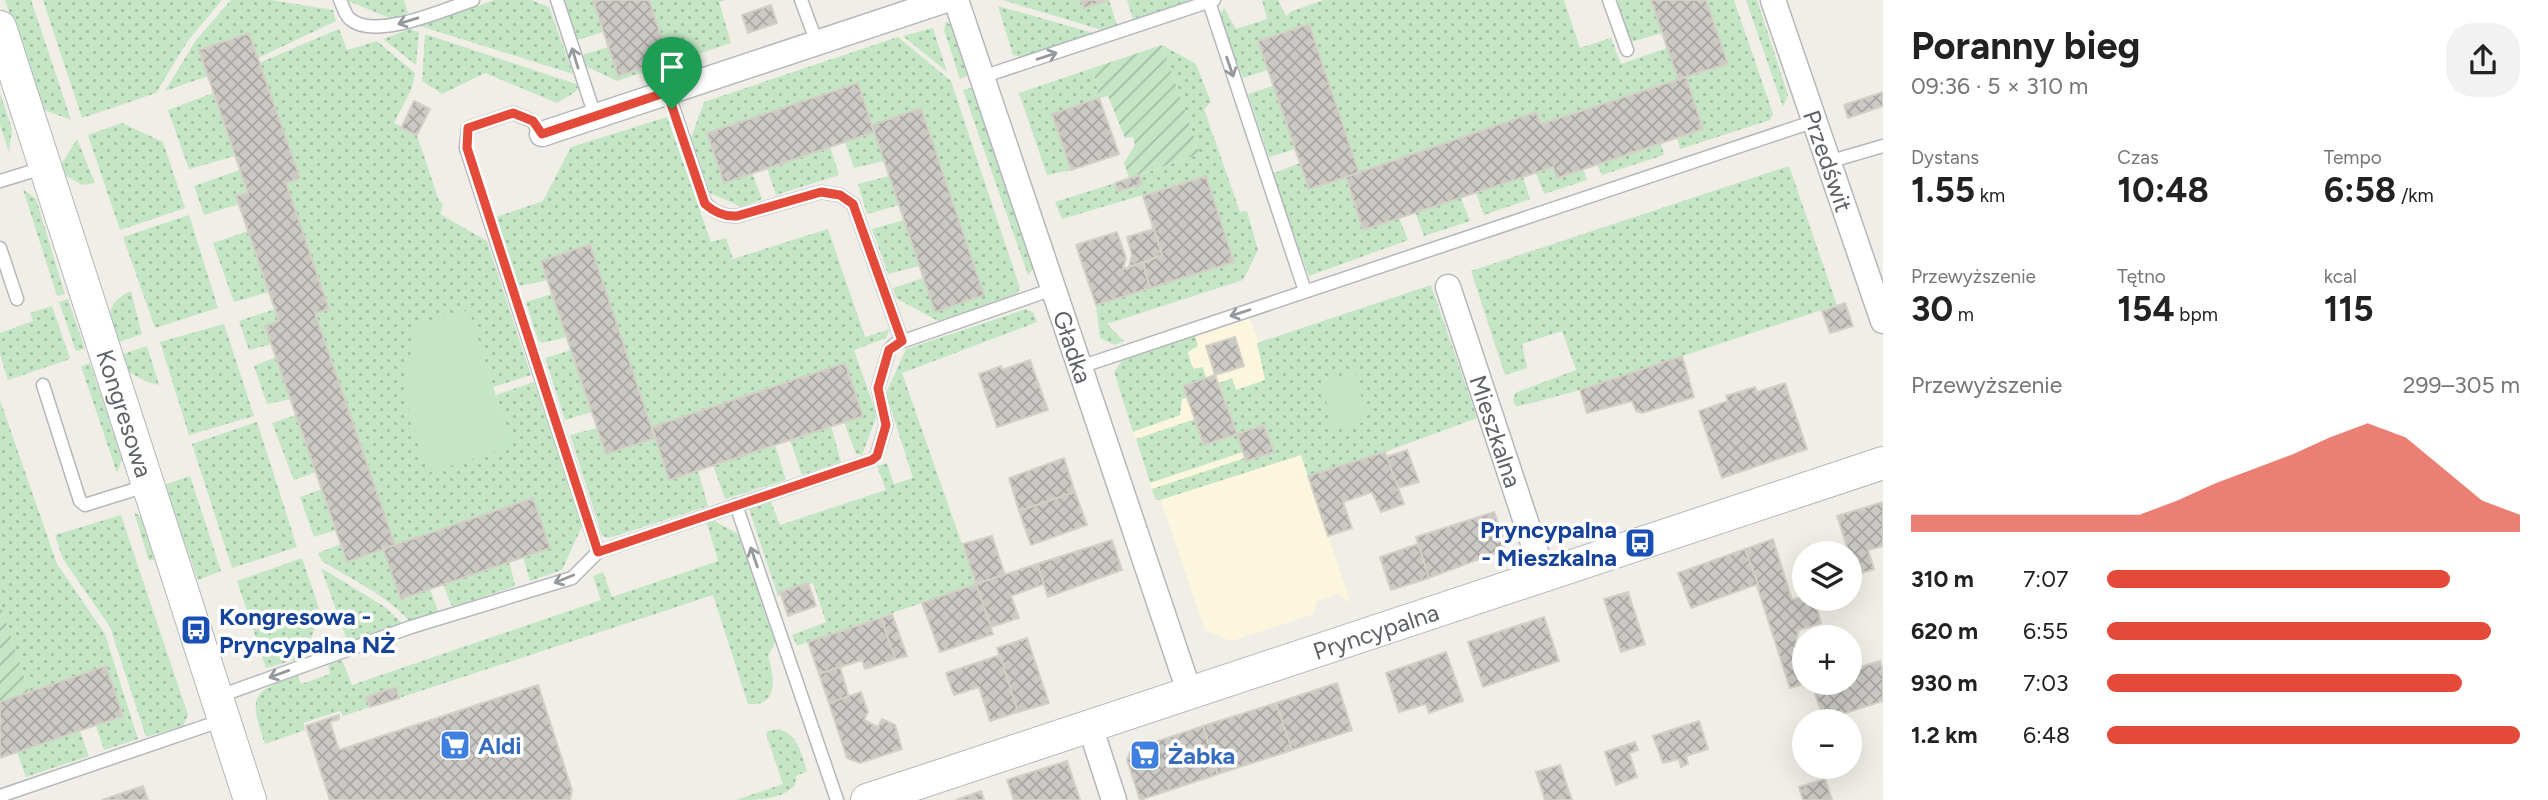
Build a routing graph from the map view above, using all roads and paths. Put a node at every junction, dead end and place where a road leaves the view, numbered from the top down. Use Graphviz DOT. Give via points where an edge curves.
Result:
graph roads {
  1 [pos="340,0"];
  2 [pos="473,0"];
  3 [pos="557,0"];
  4 [pos="801,0"];
  5 [pos="946,0"];
  6 [pos="956,0"];
  7 [pos="1609,0"];
  8 [pos="1773,0"];
  9 [pos="1212,1"];
  10 [pos="0,27"];
  11 [pos="817,43"];
  12 [pos="1627,50"];
  13 [pos="982,78"];
  14 [pos="667,92"];
  15 [pos="594,116"];
  16 [pos="1815,121"];
  17 [pos="542,134"];
  18 [pos="1883,146"];
  19 [pos="1828,162"];
  20 [pos="47,167"];
  21 [pos="0,181"];
  22 [pos="0,248"];
  23 [pos="1448,287"];
  24 [pos="1054,289"];
  25 [pos="1305,291"];
  26 [pos="17,299"];
  27 [pos="1883,321"];
  28 [pos="902,341"];
  29 [pos="1080,367"];
  30 [pos="43,385"];
  31 [pos="1883,463"];
  32 [pos="149,485"];
  33 [pos="736,505"];
  34 [pos="598,552"];
  35 [pos="1544,576"];
  36 [pos="1189,694"];
  37 [pos="220,708"];
  38 [pos="1090,726"];
  39 [pos="0,796"];
  40 [pos="250,800"];
  41 [pos="837,800"];
  42 [pos="867,800"];
  43 [pos="1114,800"];
  2 -- 1 [label="lane, one-way" via="374,28 349,19"];
  15 -- 3 [label="lane, one-way"];
  4 -- 11 [label="lane"];
  5 -- 11 [label="street"];
  6 -- 13 [label="street, Gładka"];
  7 -- 12 [label="lane"];
  8 -- 16 [label="street, Przedświt"];
  13 -- 9 [label="lane, one-way"];
  9 -- 25 [label="lane, one-way"];
  10 -- 20 [label="street, Kongresowa"];
  11 -- 14 [label="street"];
  13 -- 24 [label="street, Gładka"];
  14 -- 15 [label="street"];
  14 -- 28 [label="lane" via="705,204 728,216 821,192 840,195 853,204"];
  15 -- 17 [label="street"];
  16 -- 19 [label="street, Przedświt"];
  16 -- 25 [label="lane"];
  17 -- 34 [label="lane" via="533,121 513,113 468,128 467,148"];
  18 -- 19 [label="lane"];
  19 -- 27 [label="street, Przedświt"];
  20 -- 21 [label="lane"];
  20 -- 32 [label="street, Kongresowa"];
  22 -- 26 [label="lane"];
  23 -- 35 [label="street, Mieszkalna"];
  24 -- 28 [label="lane"];
  24 -- 29 [label="street, Gładka"];
  25 -- 29 [label="lane, one-way"];
  28 -- 33 [label="lane" via="889,350 878,388 886,425 877,456"];
  29 -- 36 [label="street, Gładka"];
  30 -- 32 [label="lane" via="80,501 85,505"];
  31 -- 35 [label="street, Pryncypalna"];
  32 -- 37 [label="street, Kongresowa"];
  33 -- 34 [label="lane"];
  41 -- 33 [label="lane, one-way"];
  34 -- 37 [label="lane, one-way" via="572,578 411,627"];
  35 -- 36 [label="street, Pryncypalna"];
  36 -- 38 [label="street, Pryncypalna"];
  37 -- 39 [label="lane"];
  37 -- 40 [label="street, Kongresowa"];
  38 -- 42 [label="street, Pryncypalna"];
  38 -- 43 [label="street"];
}
